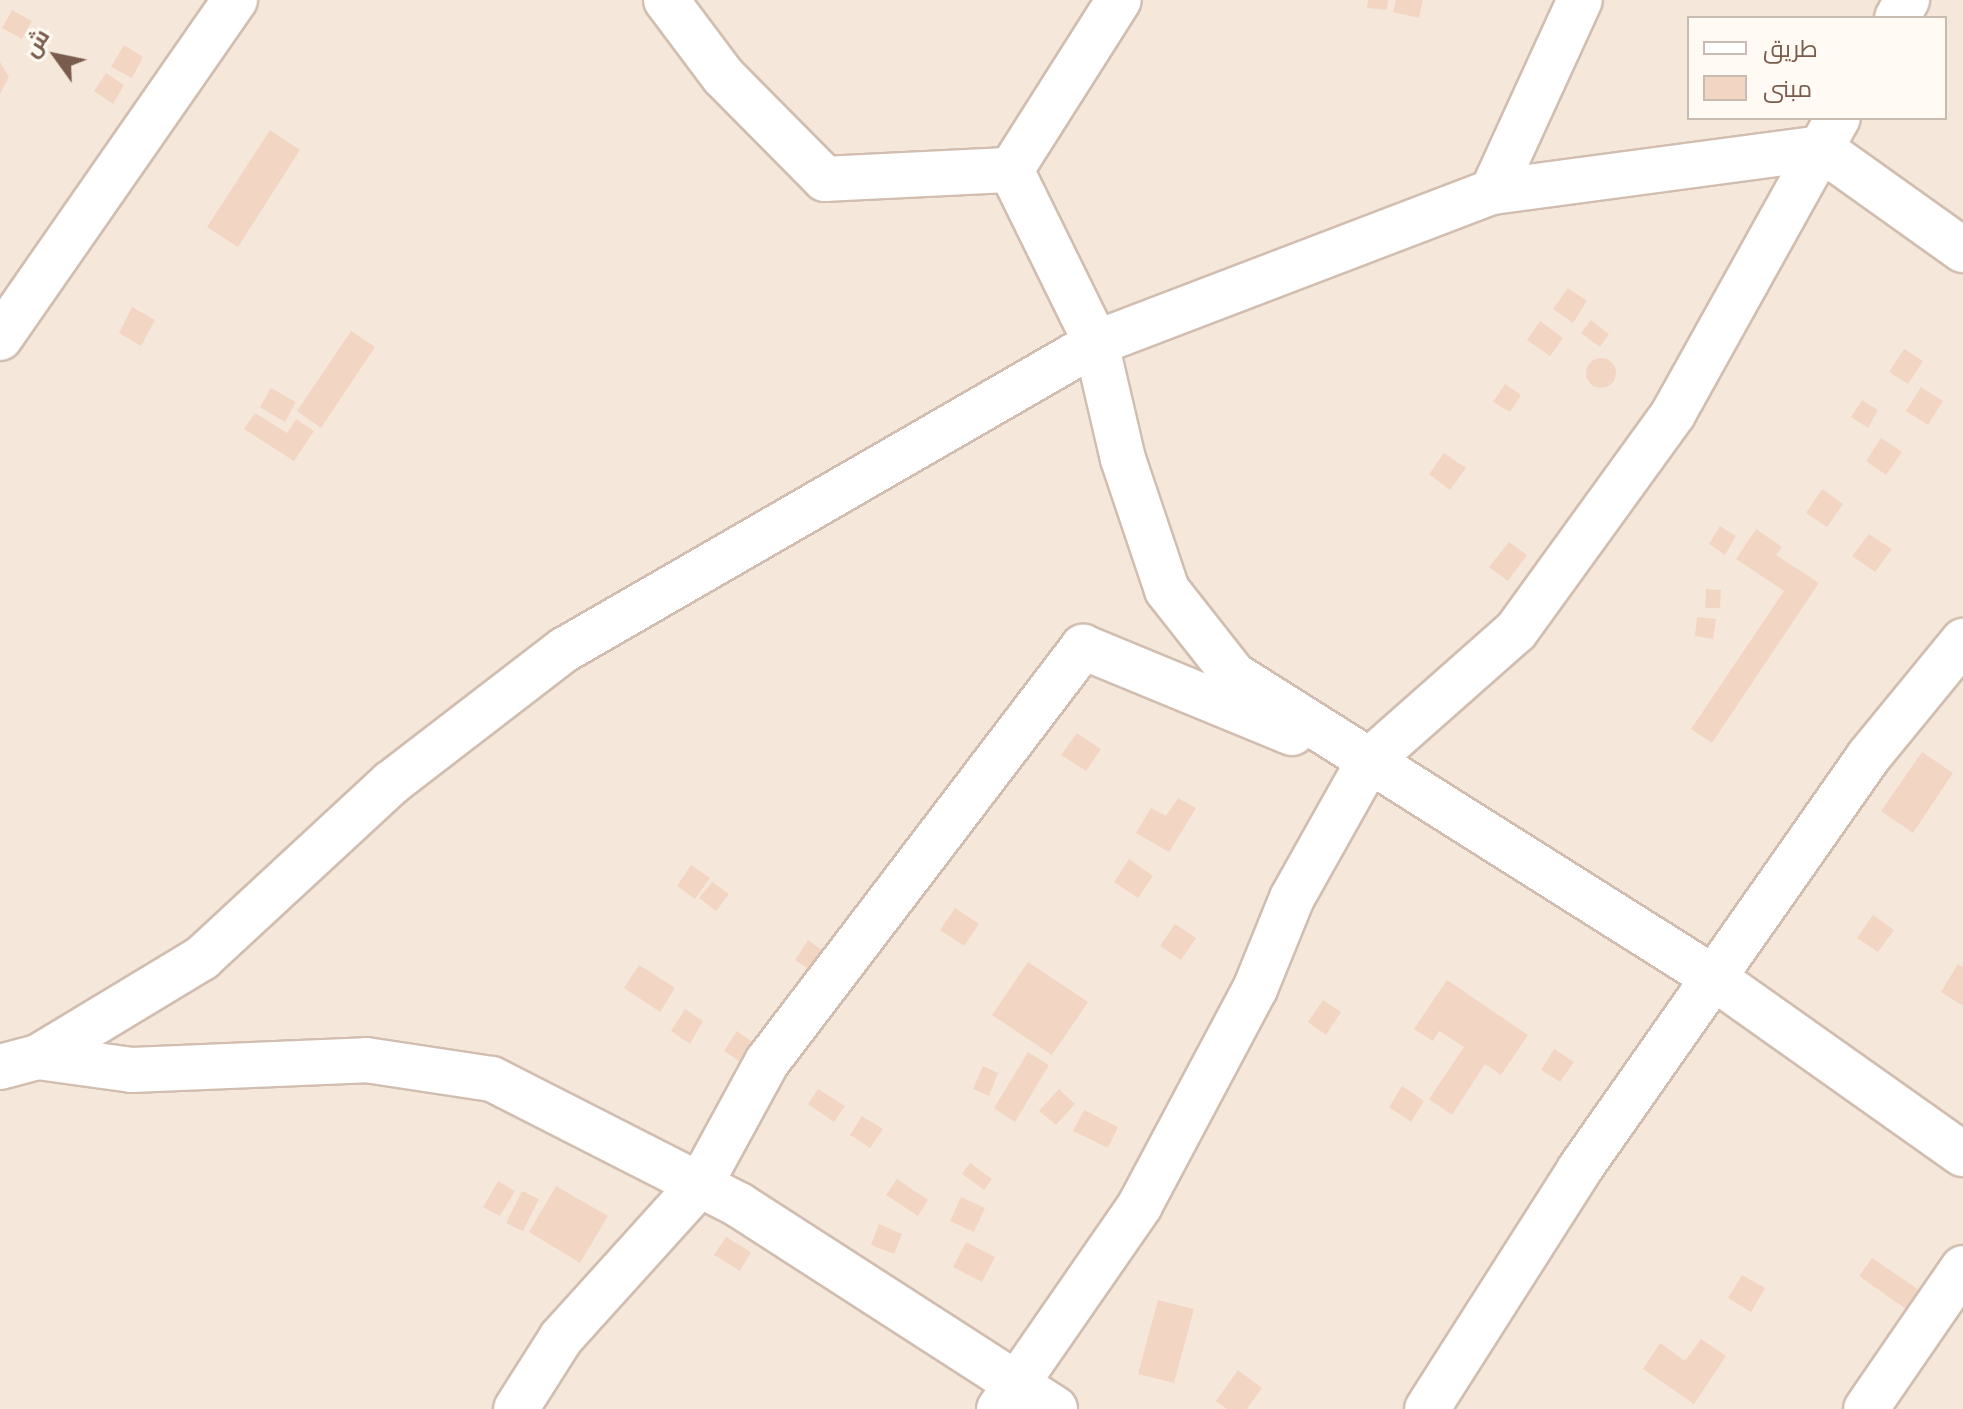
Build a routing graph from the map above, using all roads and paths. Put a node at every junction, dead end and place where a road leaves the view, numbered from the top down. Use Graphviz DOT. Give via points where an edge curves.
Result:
graph roads {
  1 [pos="235,0"];
  2 [pos="666,0"];
  3 [pos="1119,0"];
  4 [pos="1580,0"];
  5 [pos="1829,133"];
  6 [pos="1011,170"];
  7 [pos="1492,192"];
  8 [pos="1963,250"];
  9 [pos="0,338"];
  10 [pos="1096,343"];
  11 [pos="1963,641"];
  12 [pos="1369,761"];
  13 [pos="1714,978"];
  14 [pos="19,1062"];
  15 [pos="1963,1154"];
  16 [pos="701,1183"];
  17 [pos="1963,1268"];
  18 [pos="1008,1395"];
  19 [pos="516,1409"];
  20 [pos="1055,1409"];
  21 [pos="1427,1409"];
  22 [pos="1866,1409"];
  1 -- 9 [label="street"];
  2 -- 6 [label="street" via="723,76 825,179"];
  3 -- 6 [label="street"];
  4 -- 7 [label="street"];
  5 -- 7 [label="street"];
  5 -- 8 [label="street"];
  5 -- 12 [label="street" via="1673,414 1516,631"];
  6 -- 10 [label="street"];
  7 -- 10 [label="street"];
  10 -- 12 [label="street" via="1123,459 1167,590 1234,675"];
  10 -- 14 [label="street" via="564,650 391,783 202,958"];
  11 -- 13 [label="street" via="1869,756"];
  12 -- 13 [label="street"];
  12 -- 16 [label="street" via="1253,720 1083,647 767,1062"];
  12 -- 18 [label="street" via="1292,898 1255,989 1140,1205"];
  13 -- 15 [label="street"];
  13 -- 21 [label="street" via="1579,1170"];
  14 -- 16 [label="street" via="132,1070 366,1060 492,1079"];
  16 -- 18 [label="street"];
  16 -- 19 [label="street" via="561,1338"];
  17 -- 22 [label="street"];
  18 -- 20 [label="street"];
}
